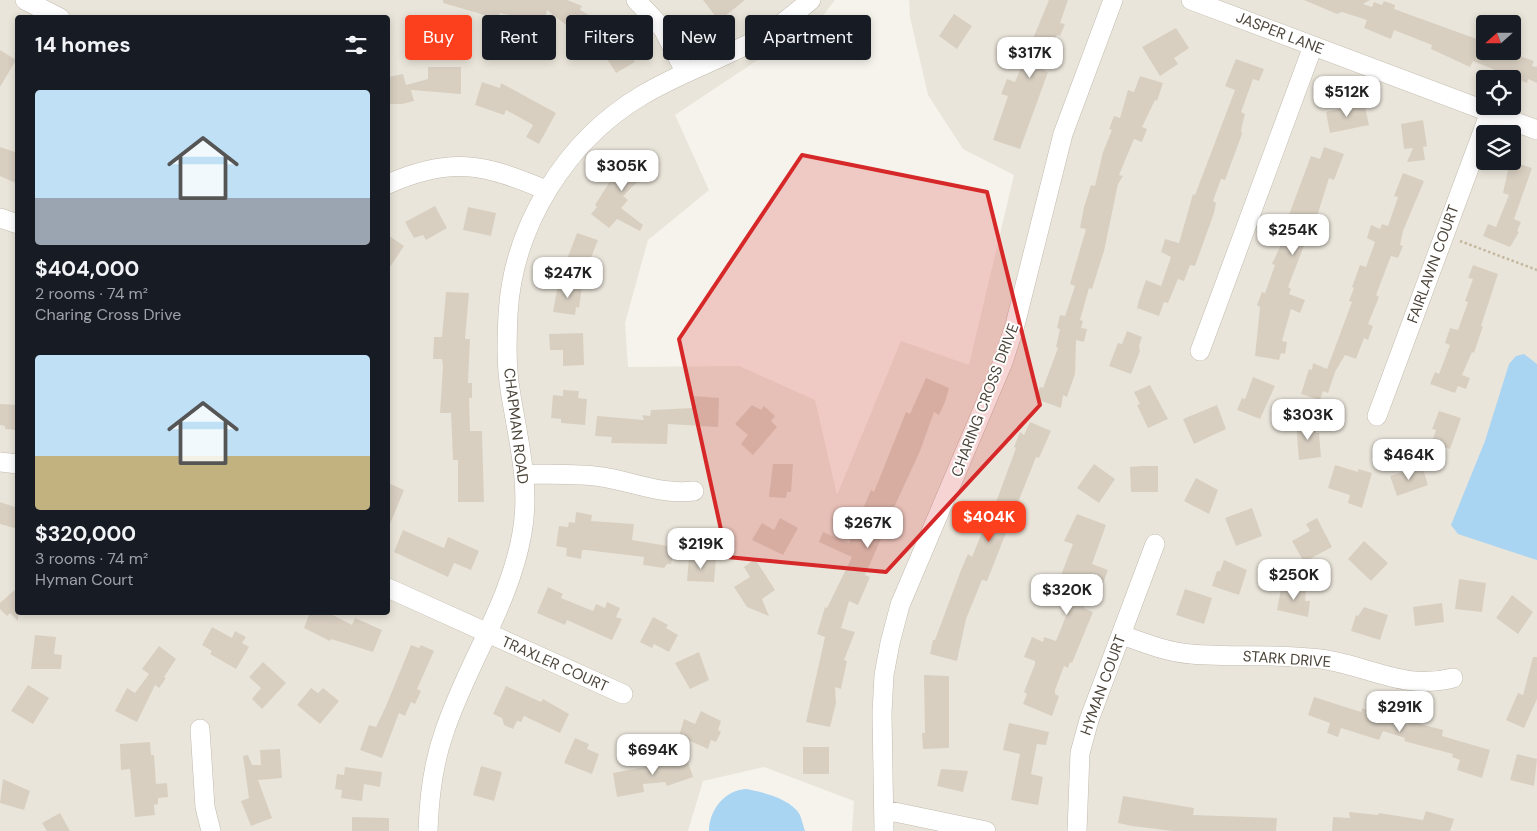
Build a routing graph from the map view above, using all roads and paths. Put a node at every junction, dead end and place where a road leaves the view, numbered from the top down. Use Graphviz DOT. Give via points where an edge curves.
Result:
graph roads {
  1 [pos="25,0"];
  2 [pos="636,0"];
  3 [pos="810,0"];
  4 [pos="1113,0"];
  5 [pos="1191,0"];
  6 [pos="54,15"];
  7 [pos="1313,46"];
  8 [pos="686,73"];
  9 [pos="1476,107"];
  10 [pos="1489,115"];
  11 [pos="1498,115"];
  12 [pos="1537,130"];
  13 [pos="390,183"];
  14 [pos="546,190"];
  15 [pos="0,218"];
  16 [pos="15,223"];
  17 [pos="1444,235"];
  18 [pos="1537,270"];
  19 [pos="1200,351"];
  20 [pos="1377,416"];
  21 [pos="0,462"];
  22 [pos="15,464"];
  23 [pos="524,474"];
  24 [pos="694,491"];
  25 [pos="1155,544"];
  26 [pos="390,589"];
  27 [pos="487,634"];
  28 [pos="1122,635"];
  29 [pos="1453,678"];
  30 [pos="623,694"];
  31 [pos="200,730"];
  32 [pos="885,810"];
  33 [pos="211,831"];
  34 [pos="428,831"];
  35 [pos="884,831"];
  36 [pos="986,831"];
  37 [pos="1077,831"];
  1 -- 6 [label="street"];
  2 -- 8 [label="street" via="663,29"];
  3 -- 8 [label="street, CHAPMAN ROAD" via="754,41"];
  4 -- 32 [label="street, CHARING CROSS DRIVE" via="1063,134 1003,362 900,606 884,675"];
  5 -- 7 [label="street, JASPER LANE"];
  7 -- 9 [label="street, JASPER LANE"];
  7 -- 19 [label="street"];
  8 -- 14 [label="street, CHAPMAN ROAD" via="615,113 589,138"];
  10 -- 17 [label="street, FAIRLAWN COURT"];
  11 -- 12 [label="street, JASPER LANE"];
  13 -- 14 [label="street" via="437,167 464,166 509,175"];
  14 -- 23 [label="street, CHAPMAN ROAD" via="531,220 518,259 508,311 509,387"];
  15 -- 16 [label="street"];
  17 -- 18 [label="path"];
  17 -- 20 [label="street, FAIRLAWN COURT"];
  21 -- 22 [label="street"];
  23 -- 24 [label="street" via="603,477 660,491"];
  23 -- 27 [label="street, CHAPMAN ROAD" via="522,532 509,584"];
  25 -- 28 [label="street, HYMAN COURT"];
  26 -- 27 [label="street, TRAXLER COURT"];
  27 -- 30 [label="street, TRAXLER COURT"];
  27 -- 34 [label="street, CHAPMAN ROAD" via="444,731 434,766"];
  28 -- 29 [label="street, STARK DRIVE" via="1192,654 1328,660 1402,681 1421,683"];
  28 -- 37 [label="street, HYMAN COURT" via="1089,720 1080,753"];
  31 -- 33 [label="street" via="205,807"];
  32 -- 35 [label="street, CHARING CROSS DRIVE"];
  32 -- 36 [label="street"];
}
